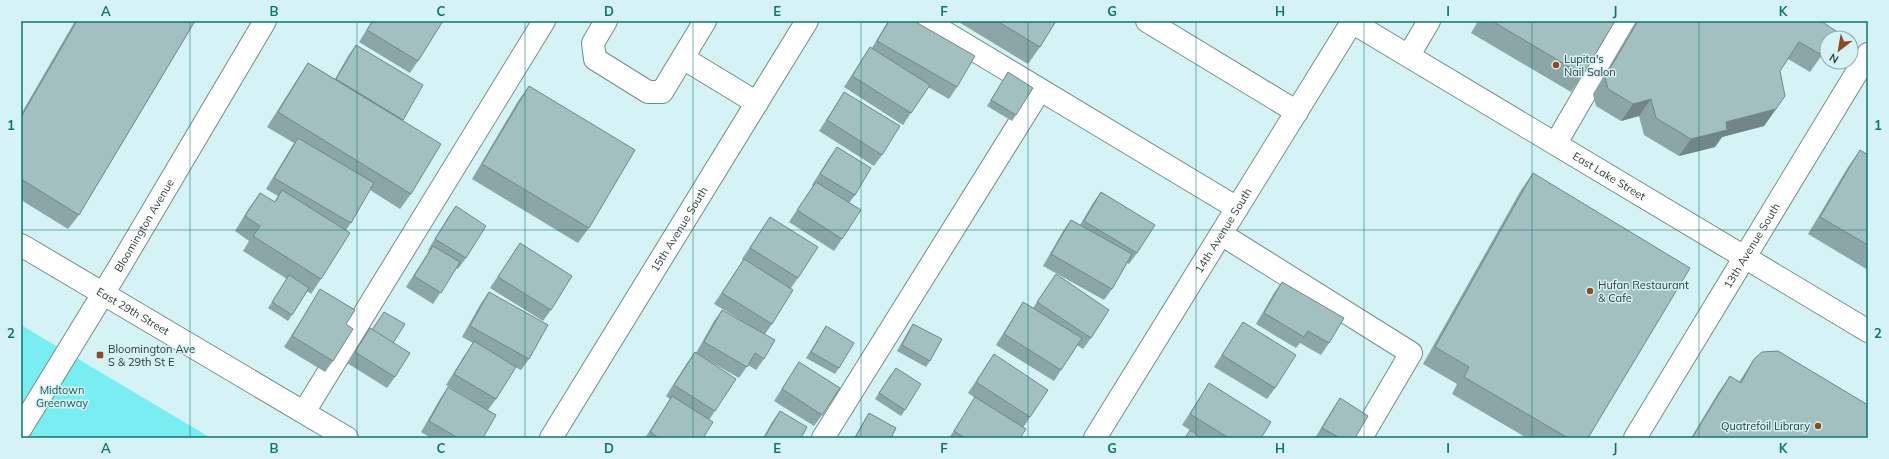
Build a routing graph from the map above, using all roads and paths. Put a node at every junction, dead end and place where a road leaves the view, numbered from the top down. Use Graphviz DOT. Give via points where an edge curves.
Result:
graph roads {
  1 [pos="265,21"];
  2 [pos="544,21"];
  3 [pos="606,21"];
  4 [pos="704,21"];
  5 [pos="807,21"];
  6 [pos="926,21"];
  7 [pos="1147,21"];
  8 [pos="1351,21"];
  9 [pos="1430,21"];
  10 [pos="1627,21"];
  11 [pos="1409,56"];
  12 [pos="683,58"];
  13 [pos="1866,62"];
  14 [pos="1040,90"];
  15 [pos="757,103"];
  16 [pos="1297,112"];
  17 [pos="1556,143"];
  18 [pos="1237,208"];
  19 [pos="1221,234"];
  20 [pos="21,245"];
  21 [pos="1745,258"];
  22 [pos="103,294"];
  23 [pos="1868,331"];
  24 [pos="304,412"];
  25 [pos="21,428"];
  26 [pos="348,438"];
  27 [pos="552,438"];
  28 [pos="823,438"];
  29 [pos="1095,438"];
  30 [pos="1361,438"];
  31 [pos="1635,438"];
  1 -- 22 [label="street, Bloomington Avenue"];
  2 -- 24 [label="street"];
  3 -- 12 [label="street" via="593,43 595,58 648,92 662,92"];
  4 -- 12 [label="street"];
  5 -- 15 [label="street, 15th Avenue South"];
  6 -- 14 [label="street"];
  7 -- 16 [label="street"];
  8 -- 11 [label="street, East Lake Street"];
  8 -- 16 [label="street, 14th Avenue South"];
  9 -- 11 [label="street"];
  10 -- 17 [label="street"];
  11 -- 17 [label="street, East Lake Street"];
  12 -- 15 [label="street"];
  13 -- 21 [label="street, 13th Avenue South"];
  14 -- 18 [label="street"];
  14 -- 28 [label="street"];
  15 -- 27 [label="street, 15th Avenue South"];
  16 -- 18 [label="street, 14th Avenue South"];
  17 -- 21 [label="street, East Lake Street"];
  18 -- 19 [label="street, 14th Avenue South"];
  19 -- 29 [label="street, 14th Avenue South"];
  19 -- 30 [label="street" via="1411,353"];
  20 -- 22 [label="street, East 29th Street"];
  21 -- 23 [label="street, East Lake Street"];
  21 -- 31 [label="street, 13th Avenue South"];
  22 -- 24 [label="street, East 29th Street"];
  22 -- 25 [label="street, Bloomington Avenue"];
  24 -- 26 [label="street, East 29th Street"];
}
